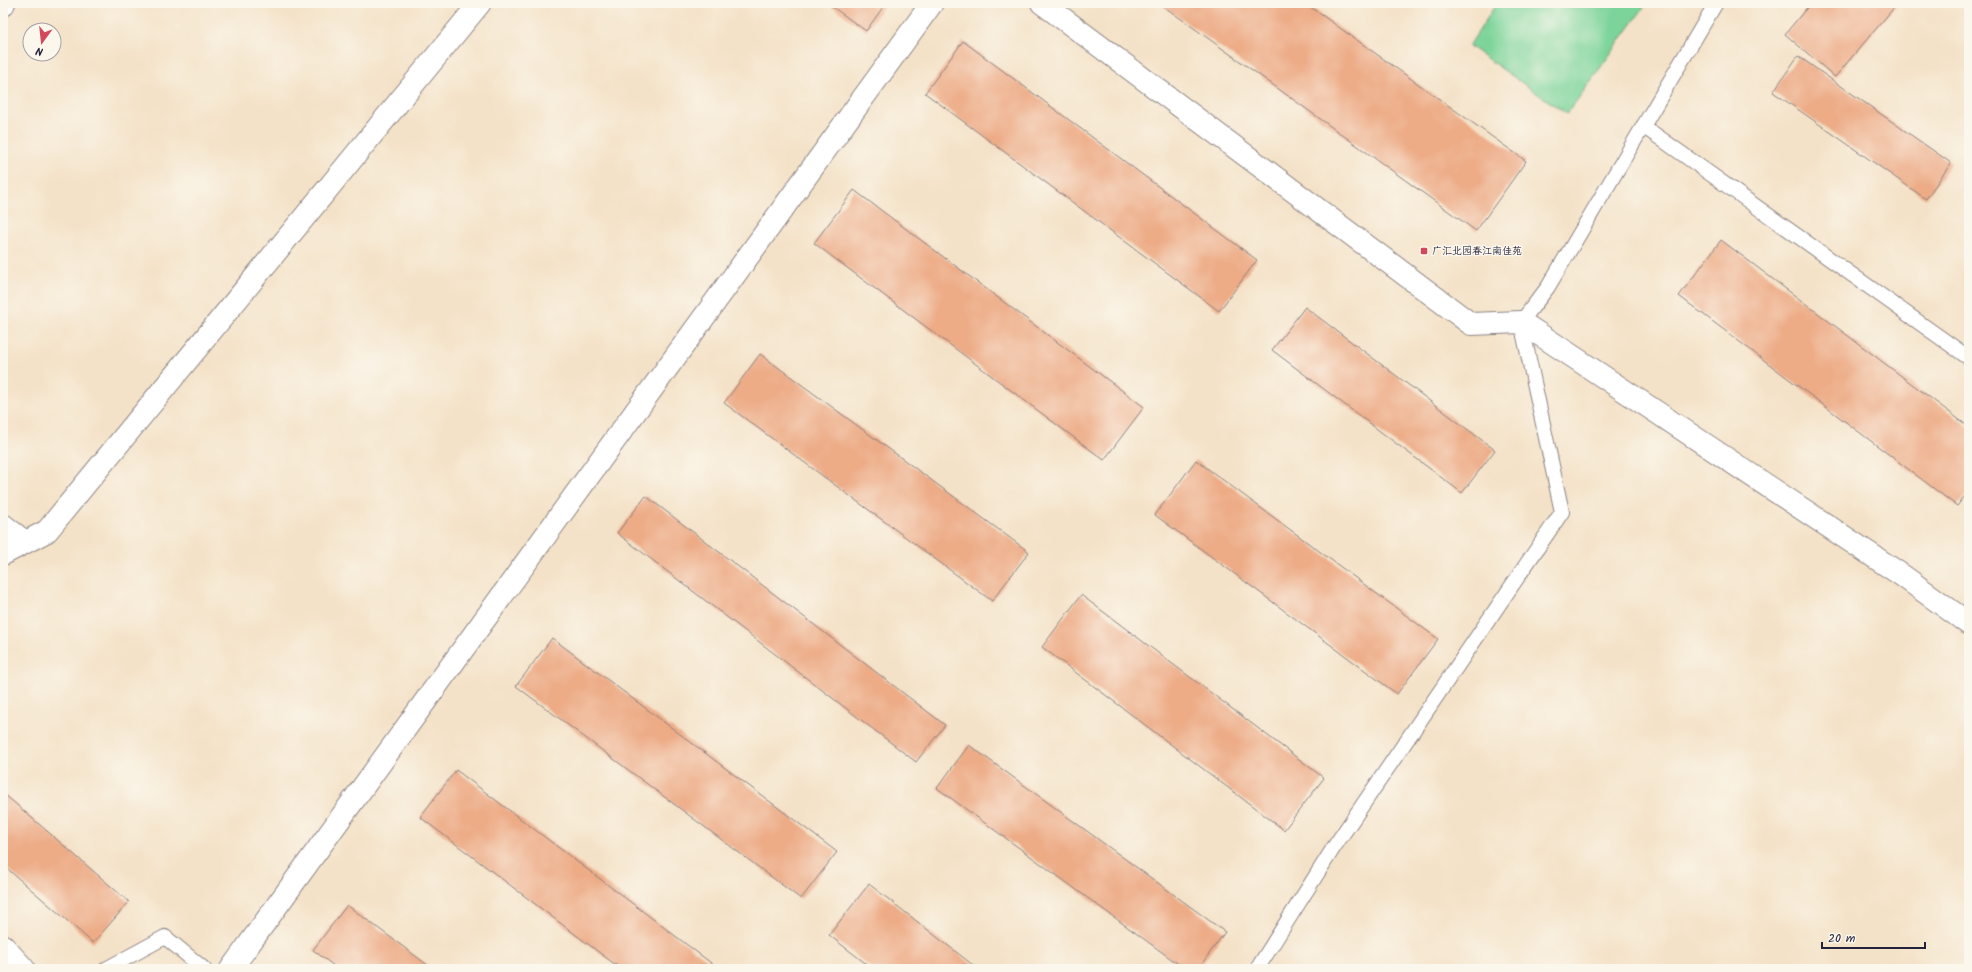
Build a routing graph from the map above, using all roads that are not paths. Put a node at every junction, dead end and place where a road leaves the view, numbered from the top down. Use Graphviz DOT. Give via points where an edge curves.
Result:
graph roads {
  1 [pos="480,3"];
  2 [pos="932,3"];
  3 [pos="1042,3"];
  4 [pos="1716,3"];
  5 [pos="1643,126"];
  6 [pos="1521,322"];
  7 [pos="1969,358"];
  8 [pos="3,526"];
  9 [pos="25,542"];
  10 [pos="3,554"];
  11 [pos="1969,624"];
  12 [pos="3,946"];
  13 [pos="24,969"];
  14 [pos="106,969"];
  15 [pos="204,969"];
  16 [pos="231,969"];
  17 [pos="1257,969"];
  1 -- 9 [label="street" via="47,531"];
  2 -- 16 [label="street"];
  3 -- 6 [label="street" via="1471,324"];
  4 -- 5 [label="lane"];
  5 -- 6 [label="lane" via="1548,287"];
  5 -- 7 [label="lane"];
  6 -- 11 [label="street" via="1904,576"];
  6 -- 17 [label="lane" via="1562,512 1334,847"];
  8 -- 9 [label="street"];
  9 -- 10 [label="street"];
  12 -- 13 [label="street"];
  14 -- 15 [label="lane" via="165,938"];
}
